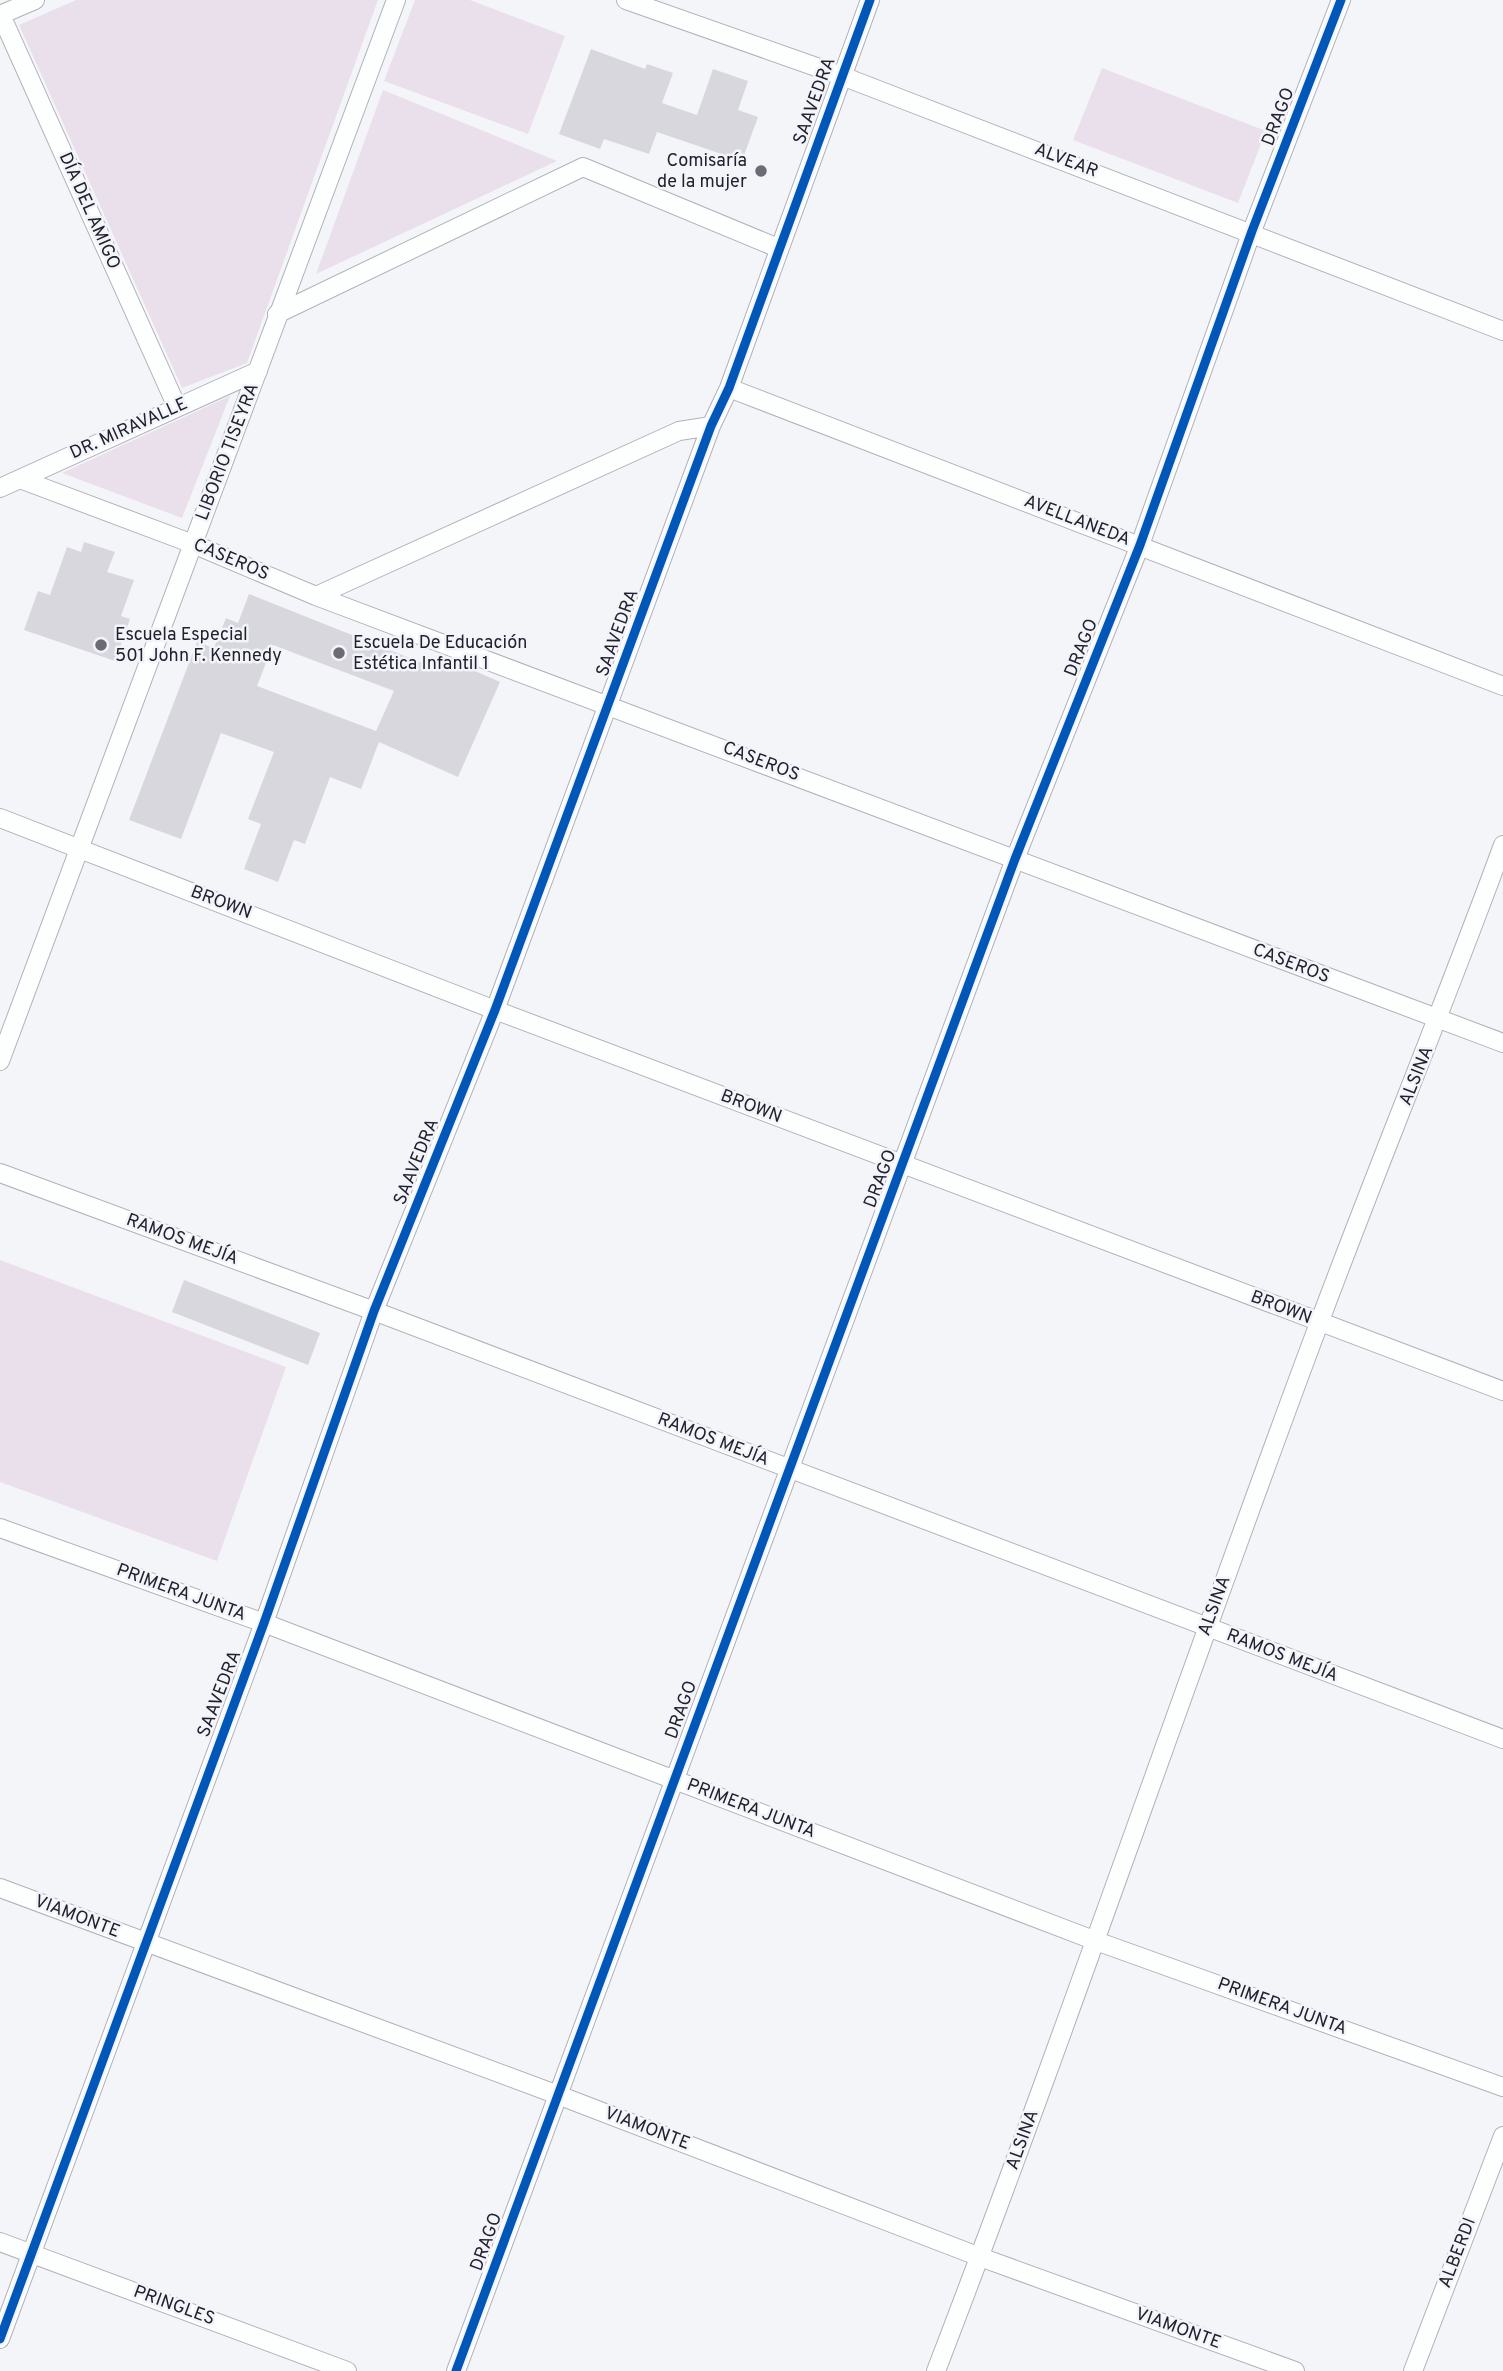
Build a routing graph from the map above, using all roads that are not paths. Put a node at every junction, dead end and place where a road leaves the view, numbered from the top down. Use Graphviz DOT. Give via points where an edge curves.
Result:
graph roads {
  1 [pos="35,0"];
  2 [pos="396,0"];
  3 [pos="626,0"];
  4 [pos="870,0"];
  5 [pos="1341,0"];
  6 [pos="0,15"];
  7 [pos="842,76"];
  8 [pos="1252,231"];
  9 [pos="778,248"];
  10 [pos="277,314"];
  11 [pos="1503,331"];
  12 [pos="258,372"];
  13 [pos="729,388"];
  14 [pos="177,407"];
  15 [pos="711,426"];
  16 [pos="20,478"];
  17 [pos="0,488"];
  18 [pos="194,544"];
  19 [pos="1140,545"];
  20 [pos="316,596"];
  21 [pos="1503,686"];
  22 [pos="609,704"];
  23 [pos="0,818"];
  24 [pos="1503,845"];
  25 [pos="79,848"];
  26 [pos="1015,859"];
  27 [pos="495,1010"];
  28 [pos="1439,1020"];
  29 [pos="1503,1042"];
  30 [pos="0,1061"];
  31 [pos="904,1164"];
  32 [pos="0,1173"];
  33 [pos="374,1311"];
  34 [pos="1319,1322"];
  35 [pos="1503,1391"];
  36 [pos="789,1469"];
  37 [pos="0,1528"];
  38 [pos="264,1623"];
  39 [pos="1207,1628"];
  40 [pos="1503,1739"];
  41 [pos="673,1779"];
  42 [pos="0,1888"];
  43 [pos="1096,1941"];
  44 [pos="144,1942"];
  45 [pos="1503,2087"];
  46 [pos="558,2095"];
  47 [pos="1503,2136"];
  48 [pos="0,2242"];
  49 [pos="33,2254"];
  50 [pos="980,2257"];
  51 [pos="0,2339"];
  52 [pos="347,2371"];
  53 [pos="456,2371"];
  54 [pos="936,2371"];
  55 [pos="1294,2371"];
  56 [pos="1413,2371"];
  1 -- 6 [label="street"];
  2 -- 10 [label="street, LIBORIO TISEYRA"];
  3 -- 7 [label="street, ALVEAR"];
  4 -- 7 [label="street, SAAVEDRA"];
  5 -- 8 [label="street, DRAGO"];
  6 -- 14 [label="street, DÍA DEL AMIGO"];
  7 -- 8 [label="street, ALVEAR"];
  7 -- 9 [label="street, SAAVEDRA"];
  8 -- 11 [label="street, ALVEAR"];
  8 -- 19 [label="street, DRAGO"];
  9 -- 10 [label="street" via="583,167"];
  9 -- 13 [label="street, SAAVEDRA"];
  10 -- 12 [label="street, LIBORIO TISEYRA"];
  12 -- 14 [label="street, DR. MIRAVALLE"];
  12 -- 18 [label="street, LIBORIO TISEYRA"];
  13 -- 15 [label="street, SAAVEDRA"];
  13 -- 19 [label="street, AVELLANEDA"];
  14 -- 16 [label="street, DR. MIRAVALLE"];
  15 -- 20 [label="street" via="679,431"];
  15 -- 22 [label="street, SAAVEDRA"];
  16 -- 17 [label="street, DR. MIRAVALLE"];
  16 -- 18 [label="street, CASEROS"];
  18 -- 20 [label="street, CASEROS"];
  18 -- 25 [label="street, LIBORIO TISEYRA"];
  19 -- 21 [label="street, AVELLANEDA"];
  19 -- 26 [label="street, DRAGO"];
  20 -- 22 [label="street, CASEROS"];
  22 -- 26 [label="street, CASEROS"];
  22 -- 27 [label="street, SAAVEDRA"];
  23 -- 25 [label="street, BROWN"];
  24 -- 28 [label="street, ALSINA"];
  25 -- 27 [label="street, BROWN"];
  25 -- 30 [label="street, LIBORIO TISEYRA"];
  26 -- 28 [label="street, CASEROS"];
  26 -- 31 [label="street, DRAGO"];
  27 -- 31 [label="street, BROWN"];
  27 -- 33 [label="street, SAAVEDRA"];
  28 -- 29 [label="street, CASEROS"];
  28 -- 34 [label="street, ALSINA"];
  31 -- 34 [label="street, BROWN"];
  31 -- 36 [label="street, DRAGO"];
  32 -- 33 [label="street, RAMOS MEJÍA"];
  33 -- 36 [label="street, RAMOS MEJÍA"];
  33 -- 38 [label="street, SAAVEDRA"];
  34 -- 35 [label="street, BROWN"];
  34 -- 39 [label="street, ALSINA"];
  36 -- 39 [label="street, RAMOS MEJÍA"];
  36 -- 41 [label="street, DRAGO"];
  37 -- 38 [label="street, PRIMERA JUNTA"];
  38 -- 41 [label="street, PRIMERA JUNTA"];
  38 -- 44 [label="street, SAAVEDRA"];
  39 -- 40 [label="street, RAMOS MEJÍA"];
  39 -- 43 [label="street, ALSINA"];
  41 -- 43 [label="street, PRIMERA JUNTA"];
  41 -- 46 [label="street, DRAGO"];
  42 -- 44 [label="street, VIAMONTE"];
  43 -- 45 [label="street, PRIMERA JUNTA"];
  43 -- 50 [label="street, ALSINA"];
  44 -- 46 [label="street, VIAMONTE"];
  44 -- 49 [label="street, SAAVEDRA"];
  46 -- 50 [label="street, VIAMONTE"];
  46 -- 53 [label="street, DRAGO"];
  47 -- 56 [label="street, ALBERDI"];
  48 -- 49 [label="street, PRINGLES"];
  49 -- 51 [label="street, SAAVEDRA"];
  49 -- 52 [label="street, PRINGLES"];
  50 -- 54 [label="street, ALSINA"];
  50 -- 55 [label="street, VIAMONTE"];
}
